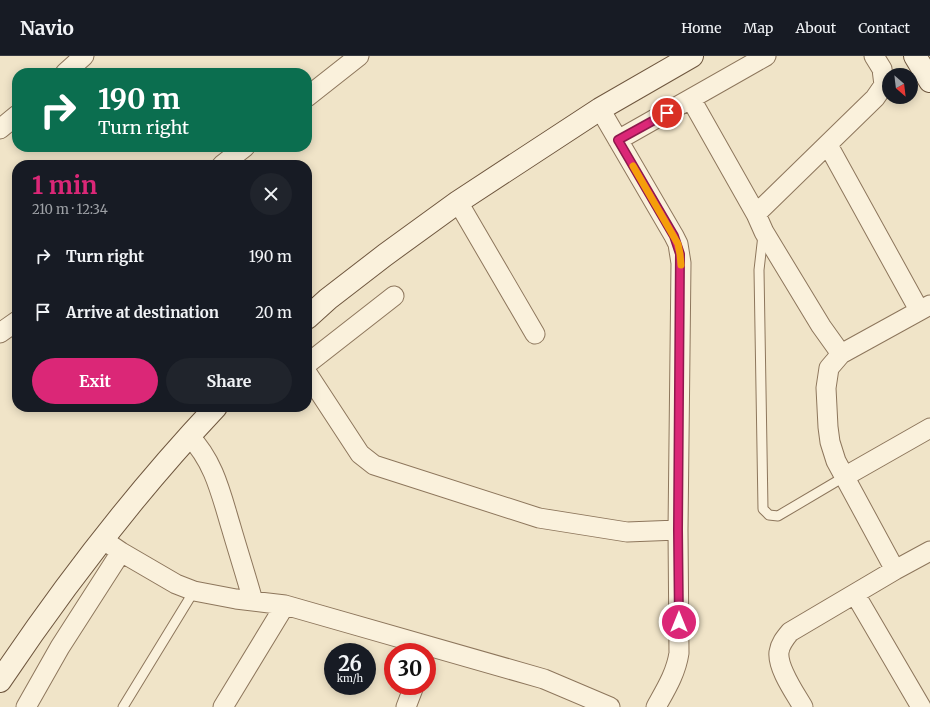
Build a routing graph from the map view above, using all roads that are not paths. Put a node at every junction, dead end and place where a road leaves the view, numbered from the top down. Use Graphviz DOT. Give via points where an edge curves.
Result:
graph roads {
  1 [pos="84,56"];
  2 [pos="692,56"];
  3 [pos="766,56"];
  4 [pos="874,56"];
  5 [pos="915,56"];
  6 [pos="350,58"];
  7 [pos="71,68"];
  8 [pos="930,81"];
  9 [pos="312,92"];
  10 [pos="691,99"];
  11 [pos="600,109"];
  12 [pos="12,119"];
  13 [pos="0,129"];
  14 [pos="618,140"];
  15 [pos="828,144"];
  16 [pos="239,152"];
  17 [pos="228,160"];
  18 [pos="458,202"];
  19 [pos="756,214"];
  20 [pos="764,232"];
  21 [pos="394,296"];
  22 [pos="925,307"];
  23 [pos="312,313"];
  24 [pos="12,325"];
  25 [pos="0,333"];
  26 [pos="535,334"];
  27 [pos="841,354"];
  28 [pos="312,360"];
  29 [pos="312,381"];
  30 [pos="211,412"];
  31 [pos="930,428"];
  32 [pos="189,436"];
  33 [pos="844,477"];
  34 [pos="678,530"];
  35 [pos="102,539"];
  36 [pos="930,551"];
  37 [pos="121,552"];
  38 [pos="895,570"];
  39 [pos="194,591"];
  40 [pos="855,594"];
  41 [pos="253,601"];
  42 [pos="285,605"];
  43 [pos="410,643"];
  44 [pos="436,651"];
  45 [pos="0,681"];
  46 [pos="411,695"];
  47 [pos="26,707"];
  48 [pos="123,707"];
  49 [pos="223,707"];
  50 [pos="406,707"];
  51 [pos="610,707"];
  52 [pos="656,707"];
  53 [pos="803,707"];
  54 [pos="921,707"];
  1 -- 7 [label="street"];
  2 -- 11 [label="street"];
  3 -- 10 [label="street"];
  4 -- 15 [label="street" via="882,69 884,85 876,98"];
  5 -- 8 [label="street"];
  6 -- 9 [label="street"];
  10 -- 14 [label="street"];
  10 -- 19 [label="street"];
  11 -- 14 [label="street"];
  11 -- 18 [label="street"];
  12 -- 13 [label="street"];
  14 -- 34 [label="street" via="674,236 680,254"];
  15 -- 19 [label="street"];
  15 -- 22 [label="street"];
  16 -- 17 [label="street"];
  18 -- 23 [label="street" via="385,255"];
  18 -- 26 [label="street"];
  19 -- 20 [label="street"];
  20 -- 27 [label="street"];
  20 -- 33 [label="lane" via="759,270 763,509 769,515 778,516"];
  21 -- 28 [label="street"];
  22 -- 27 [label="street"];
  24 -- 25 [label="street"];
  27 -- 33 [label="street" via="829,368 826,388 830,442"];
  29 -- 34 [label="street" via="360,454 374,465 539,518 627,532"];
  30 -- 32 [label="street"];
  31 -- 33 [label="street"];
  32 -- 35 [label="street"];
  32 -- 41 [label="street" via="198,444 208,460 218,484"];
  33 -- 38 [label="street"];
  34 -- 52 [label="street" via="678,659 673,677"];
  35 -- 37 [label="street"];
  35 -- 45 [label="street" via="39,623"];
  36 -- 38 [label="street"];
  37 -- 39 [label="street" via="176,584"];
  37 -- 47 [label="street" via="60,647"];
  38 -- 40 [label="street"];
  39 -- 41 [label="street"];
  39 -- 48 [label="lane"];
  40 -- 53 [label="street" via="790,632 783,641 779,659"];
  40 -- 54 [label="street"];
  41 -- 42 [label="street"];
  42 -- 43 [label="street"];
  42 -- 49 [label="street"];
  44 -- 51 [label="street" via="544,679"];
  46 -- 50 [label="street"];
}
